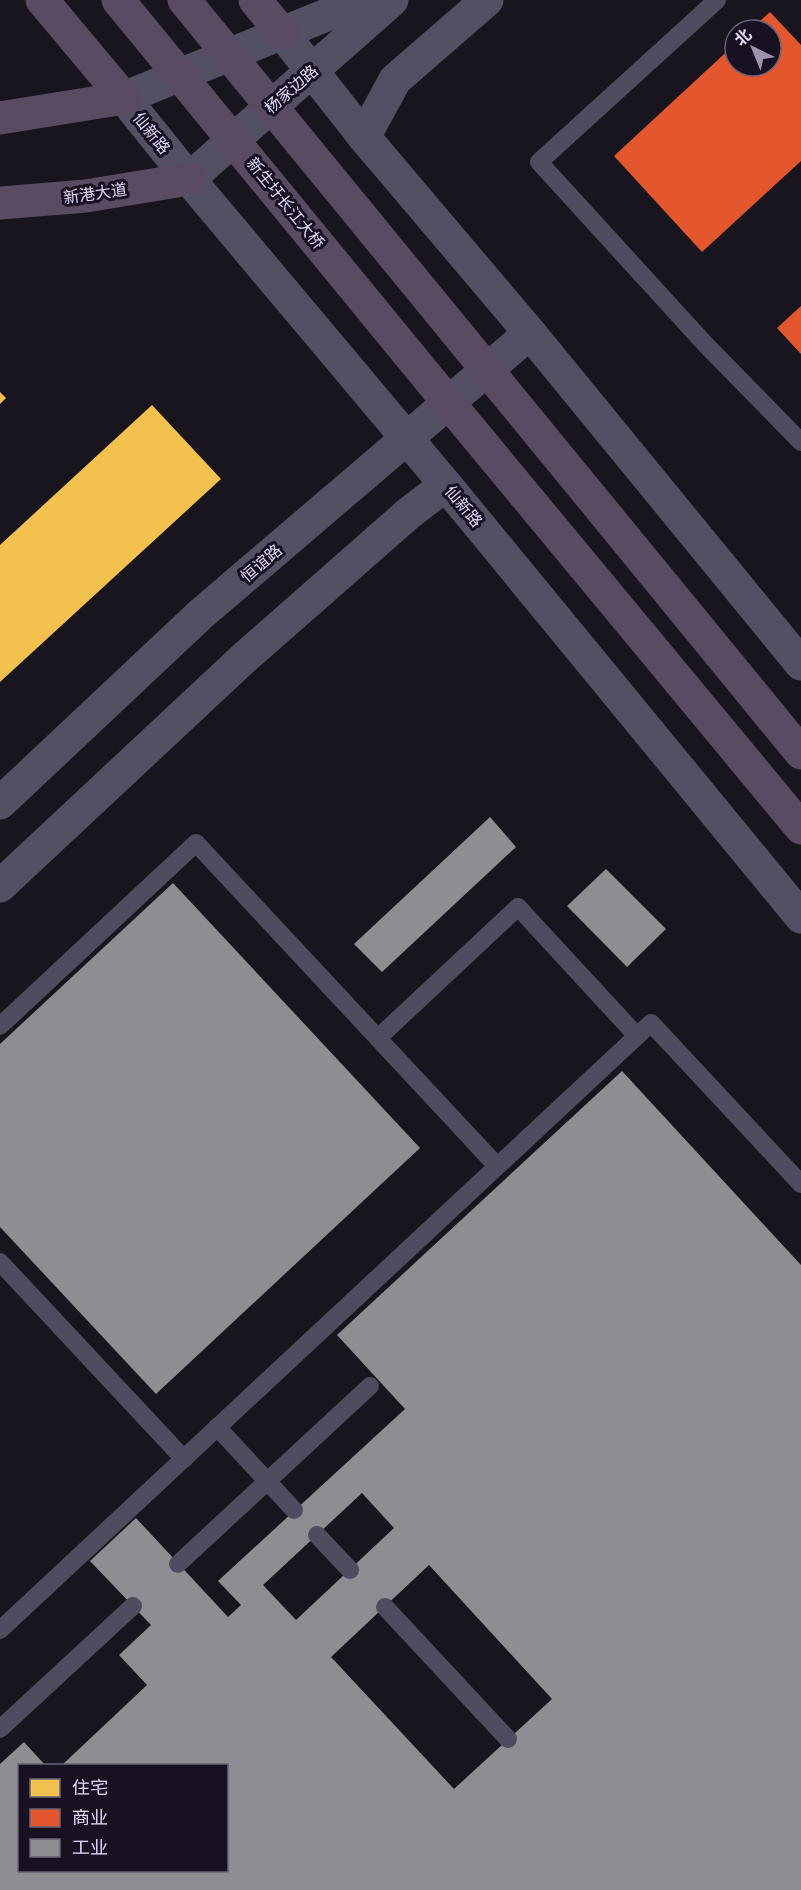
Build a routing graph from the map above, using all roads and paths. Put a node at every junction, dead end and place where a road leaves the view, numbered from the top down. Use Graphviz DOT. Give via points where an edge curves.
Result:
graph roads {
  1 [pos="42,0"];
  2 [pos="118,0"];
  3 [pos="184,0"];
  4 [pos="255,0"];
  5 [pos="363,0"];
  6 [pos="392,0"];
  7 [pos="487,0"];
  8 [pos="717,0"];
  9 [pos="283,34"];
  10 [pos="311,71"];
  11 [pos="124,98"];
  12 [pos="0,118"];
  13 [pos="364,137"];
  14 [pos="189,179"];
  15 [pos="0,203"];
  16 [pos="530,333"];
  17 [pos="407,440"];
  18 [pos="801,442"];
  19 [pos="446,485"];
  20 [pos="801,664"];
  21 [pos="801,753"];
  22 [pos="0,802"];
  23 [pos="801,828"];
  24 [pos="0,886"];
  25 [pos="801,917"];
  26 [pos="0,1026"];
  27 [pos="637,1036"];
  28 [pos="378,1038"];
  29 [pos="498,1166"];
  30 [pos="801,1184"];
  31 [pos="0,1262"];
  32 [pos="370,1386"];
  33 [pos="217,1427"];
  34 [pos="184,1459"];
  35 [pos="267,1481"];
  36 [pos="294,1510"];
  37 [pos="317,1535"];
  38 [pos="178,1564"];
  39 [pos="350,1570"];
  40 [pos="133,1606"];
  41 [pos="385,1607"];
  42 [pos="0,1630"];
  43 [pos="0,1729"];
  44 [pos="508,1740"];
  1 -- 11 [label="main road"];
  2 -- 23 [label="main road, 新生圩长江大桥, bridge"];
  3 -- 21 [label="main road, bridge"];
  4 -- 9 [label="main road"];
  5 -- 9 [label="main road"];
  6 -- 10 [label="main road, 杨家边路"];
  7 -- 13 [label="main road" via="395,80"];
  8 -- 18 [label="lane" via="539,162 706,345"];
  9 -- 10 [label="main road"];
  9 -- 11 [label="main road"];
  10 -- 13 [label="main road"];
  10 -- 14 [label="main road, 杨家边路"];
  11 -- 12 [label="main road"];
  11 -- 14 [label="main road, 仙新路"];
  13 -- 16 [label="main road"];
  14 -- 15 [label="main road, 新港大道" via="86,196"];
  14 -- 17 [label="main road, 仙新路"];
  16 -- 17 [label="main road, 恒谊路"];
  16 -- 20 [label="main road"];
  17 -- 19 [label="main road, 仙新路"];
  17 -- 22 [label="main road, 恒谊路" via="201,614"];
  19 -- 24 [label="main road" via="244,658"];
  19 -- 25 [label="main road, 仙新路"];
  26 -- 28 [label="lane" via="196,843"];
  27 -- 28 [label="lane" via="518,907"];
  27 -- 29 [label="lane"];
  27 -- 30 [label="lane" via="651,1023"];
  28 -- 29 [label="lane"];
  29 -- 33 [label="lane"];
  31 -- 34 [label="lane"];
  32 -- 35 [label="lane"];
  33 -- 34 [label="lane"];
  33 -- 35 [label="lane"];
  34 -- 42 [label="lane"];
  35 -- 36 [label="lane"];
  35 -- 38 [label="lane"];
  37 -- 39 [label="lane"];
  40 -- 43 [label="lane"];
  41 -- 44 [label="lane"];
}
